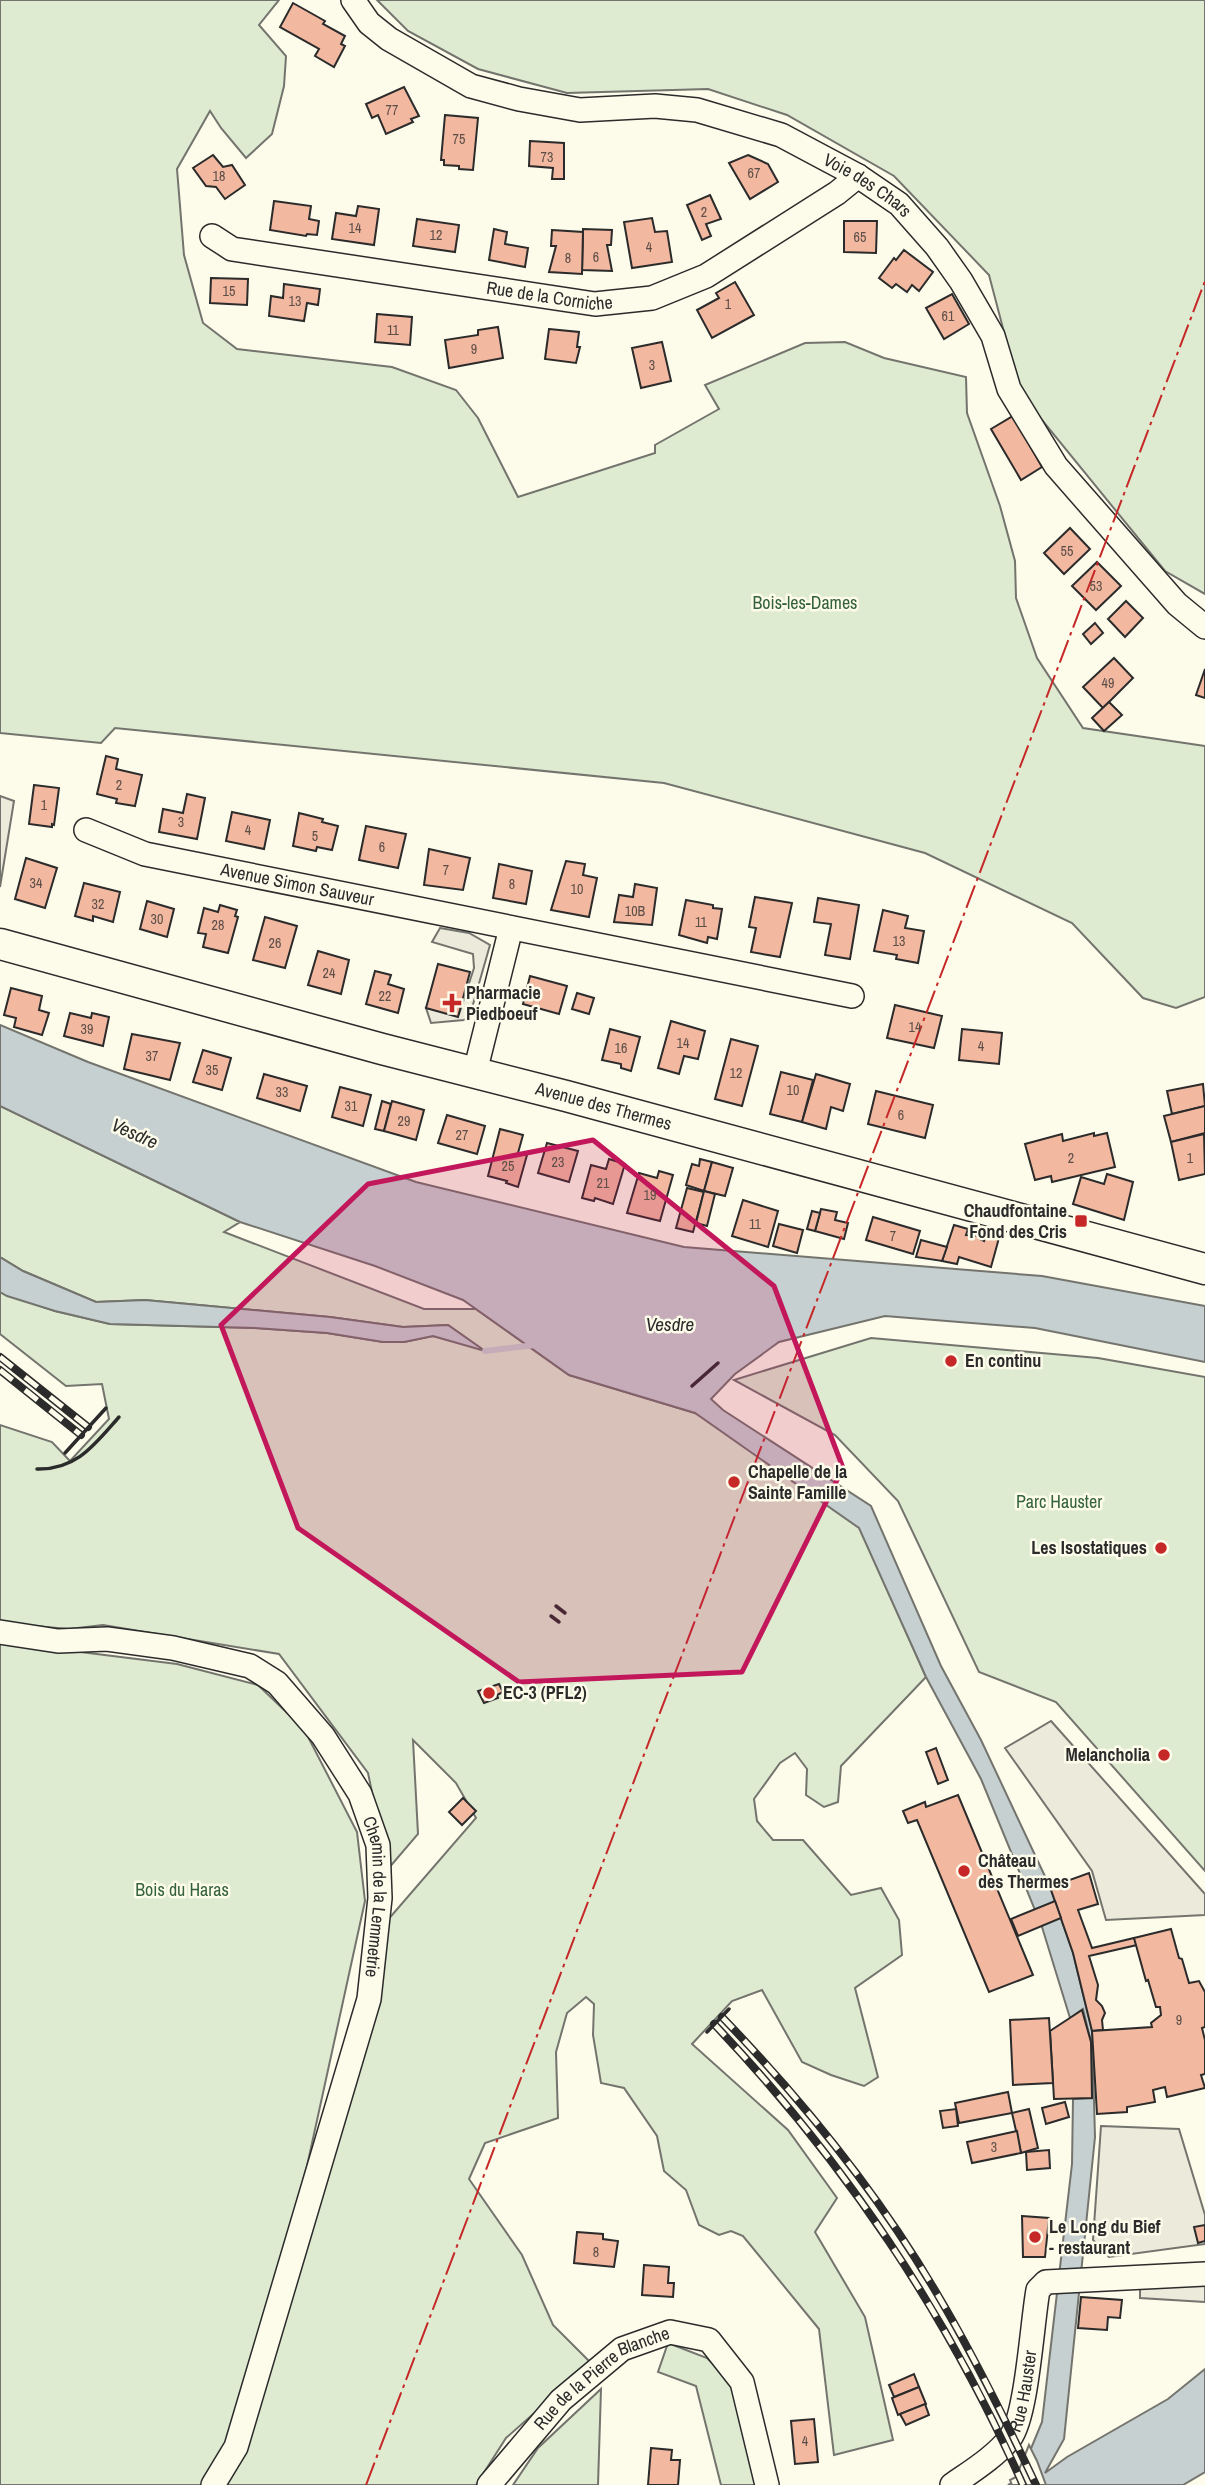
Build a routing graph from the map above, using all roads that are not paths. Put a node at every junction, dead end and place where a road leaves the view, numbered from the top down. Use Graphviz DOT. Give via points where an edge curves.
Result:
graph roads {
  1 [pos="353,0"];
  2 [pos="858,176"];
  3 [pos="212,236"];
  4 [pos="1205,627"];
  5 [pos="86,830"];
  6 [pos="511,928"];
  7 [pos="0,944"];
  8 [pos="852,996"];
  9 [pos="475,1072"];
  10 [pos="1205,1269"];
  11 [pos="0,1632"];
  12 [pos="1205,2274"];
  13 [pos="214,2485"];
  14 [pos="489,2485"];
  15 [pos="767,2485"];
  16 [pos="952,2485"];
  1 -- 2 [label="street, Voie des Chars" via="369,23 389,39 471,86 580,110 655,106 697,110 781,135"];
  2 -- 3 [label="street, Rue de la Corniche" via="706,276 652,298 621,302 595,304 232,249"];
  2 -- 4 [label="street, Voie des Chars" via="899,204 961,281 993,336 1009,389 1056,466 1177,604"];
  5 -- 6 [label="street, Avenue Simon Sauveur" via="145,854"];
  6 -- 8 [label="street, Avenue Simon Sauveur"];
  6 -- 9 [label="street"];
  7 -- 9 [label="main road, Avenue des Thermes"];
  9 -- 10 [label="main road, Avenue des Thermes"];
  11 -- 13 [label="street, Chemin de la Lemmetrie" via="58,1641 120,1641 173,1648 250,1666 277,1683 323,1736 360,1794 378,1845 380,1898 369,1999 236,2447"];
  12 -- 16 [label="street, Rue Hauster" via="1046,2282 1038,2290 1022,2404 1012,2436"];
  14 -- 15 [label="street, Rue de la Pierre Blanche" via="561,2400 622,2349 670,2332 709,2340 742,2382"];
}
